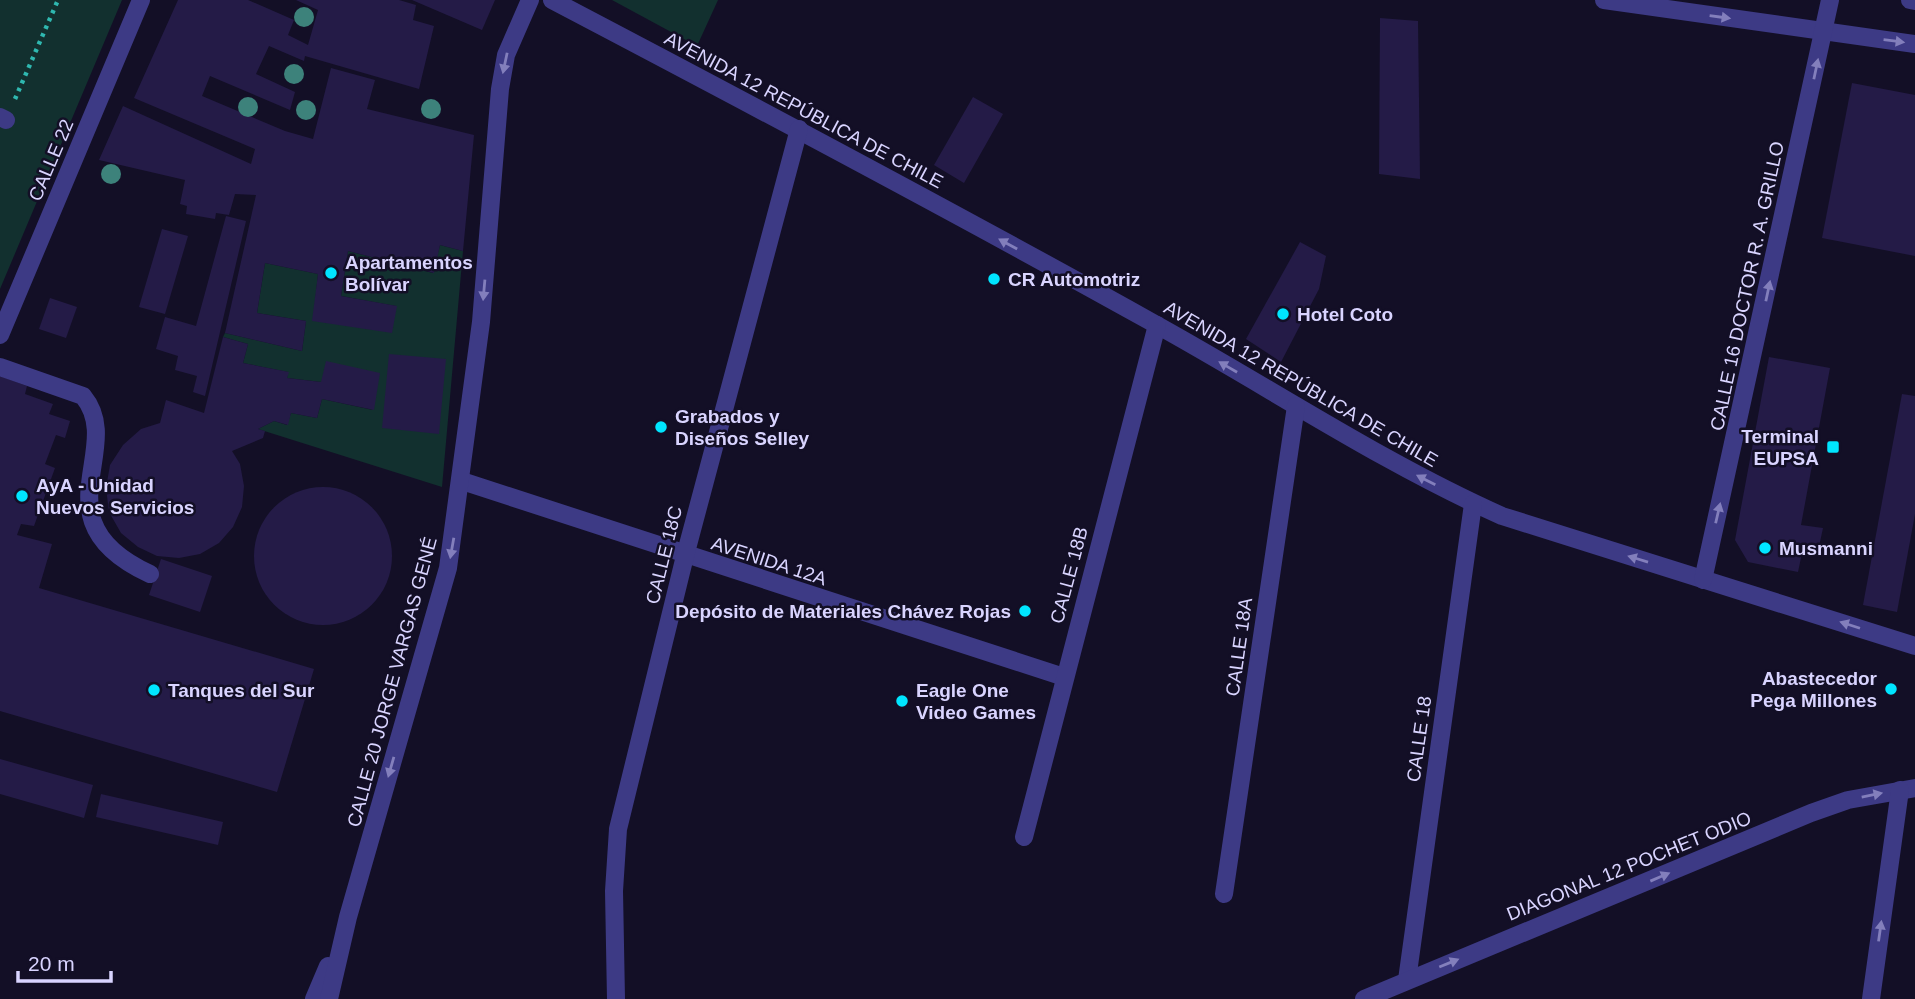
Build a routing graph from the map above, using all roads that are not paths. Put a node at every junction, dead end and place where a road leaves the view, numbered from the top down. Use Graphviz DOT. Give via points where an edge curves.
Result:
graph roads {
  1 [pos="141,0"];
  2 [pos="530,0"];
  3 [pos="552,0"];
  4 [pos="1604,0"];
  5 [pos="1830,0"];
  6 [pos="1910,0"];
  7 [pos="1915,1"];
  8 [pos="1824,32"];
  9 [pos="1915,44"];
  10 [pos="799,129"];
  11 [pos="1157,325"];
  12 [pos="0,335"];
  13 [pos="0,367"];
  14 [pos="1296,406"];
  15 [pos="462,481"];
  16 [pos="1473,504"];
  17 [pos="685,556"];
  18 [pos="150,574"];
  19 [pos="1703,580"];
  20 [pos="1915,646"];
  21 [pos="1064,677"];
  22 [pos="1907,789"];
  23 [pos="1024,836"];
  24 [pos="1224,894"];
  25 [pos="348,918"];
  26 [pos="1407,980"];
  27 [pos="314,999"];
  28 [pos="329,999"];
  29 [pos="616,999"];
  30 [pos="1364,999"];
  31 [pos="1871,999"];
  1 -- 12 [label="street, CALLE 22"];
  2 -- 15 [label="street, CALLE 20 JORGE VARGAS GENÉ, one-way" via="506,55 500,89 481,322"];
  3 -- 10 [label="street, AVENIDA 12 REPÚBLICA DE CHILE"];
  4 -- 8 [label="street, one-way"];
  5 -- 8 [label="street, CALLE 16 DOCTOR R. A. GRILLO"];
  6 -- 7 [label="street"];
  8 -- 9 [label="street, one-way"];
  19 -- 8 [label="street, CALLE 16 DOCTOR R. A. GRILLO, one-way"];
  11 -- 10 [label="street, AVENIDA 12 REPÚBLICA DE CHILE, one-way"];
  10 -- 17 [label="street, CALLE 18C"];
  14 -- 11 [label="street, AVENIDA 12 REPÚBLICA DE CHILE, one-way"];
  11 -- 21 [label="street, CALLE 18B"];
  13 -- 18 [label="street" via="83,396 92,407 95,433 89,513 106,544"];
  16 -- 14 [label="street, AVENIDA 12 REPÚBLICA DE CHILE, one-way"];
  14 -- 24 [label="street, CALLE 18A"];
  15 -- 17 [label="street, AVENIDA 12A"];
  15 -- 25 [label="street, CALLE 20 JORGE VARGAS GENÉ, one-way" via="448,568"];
  19 -- 16 [label="street, AVENIDA 12 REPÚBLICA DE CHILE, one-way"];
  16 -- 26 [label="street, CALLE 18"];
  17 -- 21 [label="street, AVENIDA 12A"];
  17 -- 29 [label="street, CALLE 18C" via="618,829"];
  20 -- 19 [label="street, AVENIDA 12 REPÚBLICA DE CHILE, one-way"];
  21 -- 23 [label="street, CALLE 18B"];
  26 -- 22 [label="street, DIAGONAL 12 POCHET ODIO, one-way" via="1811,813 1847,800"];
  31 -- 22 [label="street, one-way"];
  25 -- 27 [label="street"];
  25 -- 28 [label="street, CALLE 20 JORGE VARGAS GENÉ"];
  26 -- 30 [label="street, DIAGONAL 12 POCHET ODIO"];
}
